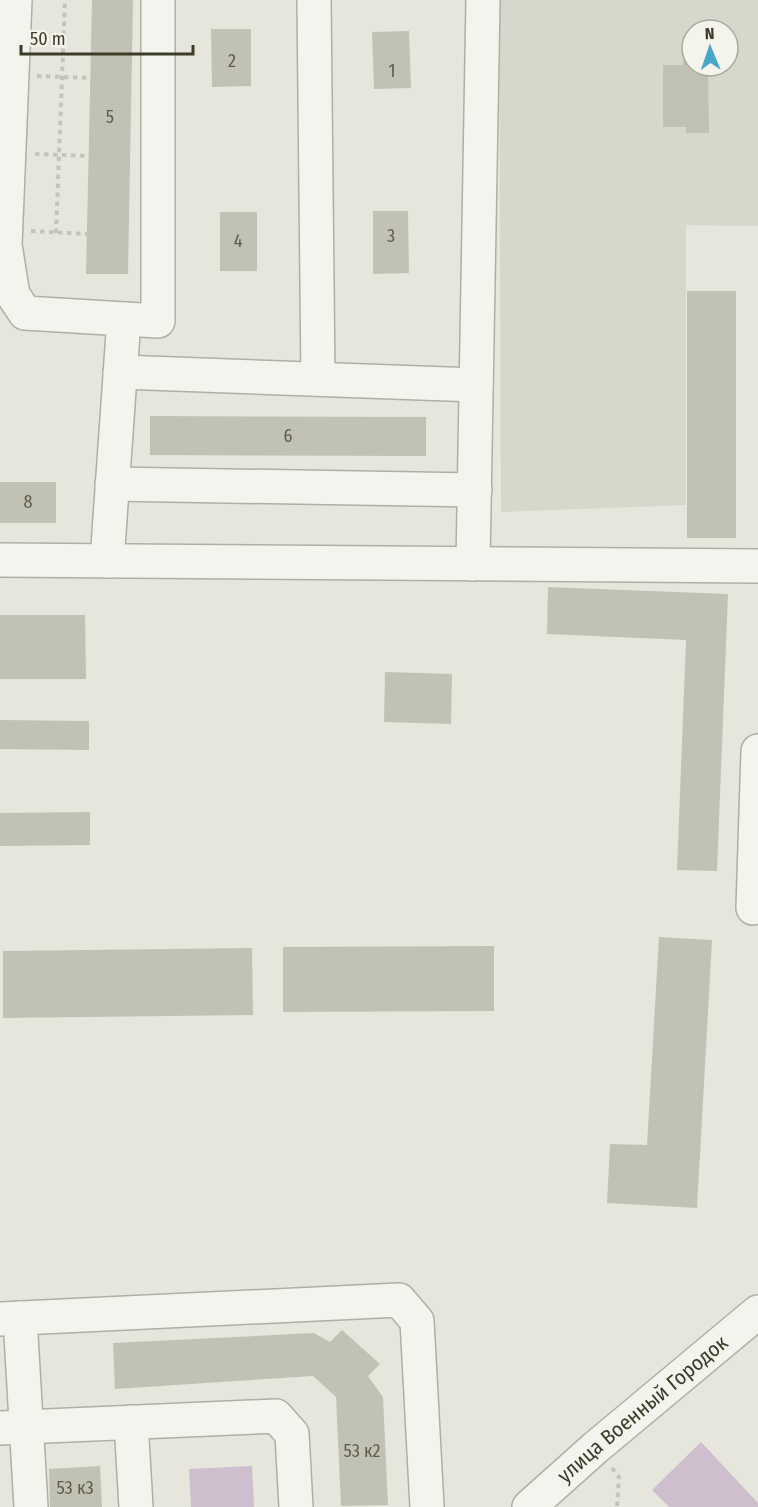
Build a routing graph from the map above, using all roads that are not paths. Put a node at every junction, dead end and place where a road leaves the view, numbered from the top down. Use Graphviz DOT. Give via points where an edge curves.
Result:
graph roads {
  1 [pos="15,0"];
  2 [pos="158,0"];
  3 [pos="314,0"];
  4 [pos="483,0"];
  5 [pos="4,240"];
  6 [pos="124,319"];
  7 [pos="120,372"];
  8 [pos="318,378"];
  9 [pos="476,385"];
  10 [pos="112,484"];
  11 [pos="475,490"];
  12 [pos="0,560"];
  13 [pos="107,561"];
  14 [pos="473,564"];
  15 [pos="758,566"];
  16 [pos="758,751"];
  17 [pos="753,908"];
  18 [pos="758,1289"];
  19 [pos="758,1312"];
  20 [pos="10,1319"];
  21 [pos="730,1334"];
  22 [pos="131,1422"];
  23 [pos="13,1428"];
  24 [pos="31,1507"];
  25 [pos="136,1507"];
  26 [pos="296,1507"];
  27 [pos="427,1507"];
  28 [pos="529,1507"];
  1 -- 5 [label="street"];
  2 -- 6 [label="street" via="158,321"];
  3 -- 8 [label="street"];
  4 -- 9 [label="street"];
  5 -- 6 [label="street" via="13,295 25,313"];
  6 -- 7 [label="street"];
  7 -- 8 [label="street"];
  7 -- 10 [label="street"];
  8 -- 9 [label="street"];
  9 -- 11 [label="street"];
  10 -- 11 [label="street"];
  10 -- 13 [label="street"];
  11 -- 14 [label="street"];
  12 -- 13 [label="street"];
  13 -- 14 [label="street"];
  14 -- 15 [label="street"];
  16 -- 17 [label="street"];
  18 -- 21 [label="street"];
  19 -- 21 [label="street, улица Военный Городок"];
  20 -- 23 [label="street"];
  20 -- 27 [label="street" via="399,1300 417,1322"];
  21 -- 28 [label="street, улица Военный Городок"];
  22 -- 23 [label="street"];
  22 -- 25 [label="street"];
  22 -- 26 [label="street" via="276,1416 292,1434"];
  23 -- 24 [label="street"];
}
